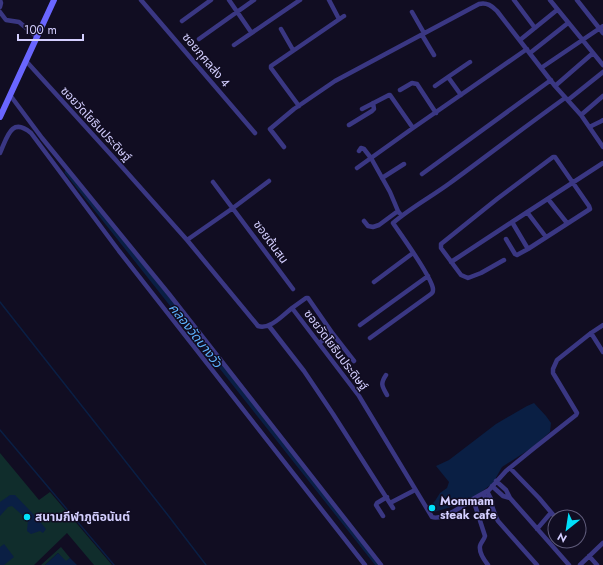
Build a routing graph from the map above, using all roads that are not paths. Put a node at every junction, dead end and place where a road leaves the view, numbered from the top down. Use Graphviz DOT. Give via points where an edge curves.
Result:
graph roads {
  1 [pos="0,0"];
  2 [pos="54,0"];
  3 [pos="141,0"];
  4 [pos="211,0"];
  5 [pos="229,0"];
  6 [pos="254,0"];
  7 [pos="300,0"];
  8 [pos="329,0"];
  9 [pos="514,0"];
  10 [pos="550,0"];
  11 [pos="577,0"];
  12 [pos="0,7"];
  13 [pos="557,10"];
  14 [pos="0,12"];
  15 [pos="237,12"];
  16 [pos="412,12"];
  17 [pos="344,16"];
  18 [pos="339,19"];
  19 [pos="182,20"];
  20 [pos="568,23"];
  21 [pos="601,27"];
  22 [pos="535,28"];
  23 [pos="281,29"];
  24 [pos="251,32"];
  25 [pos="603,33"];
  26 [pos="423,34"];
  27 [pos="37,37"];
  28 [pos="199,39"];
  29 [pos="520,40"];
  30 [pos="582,40"];
  31 [pos="234,45"];
  32 [pos="293,50"];
  33 [pos="529,51"];
  34 [pos="593,53"];
  35 [pos="434,55"];
  36 [pos="26,61"];
  37 [pos="470,62"];
  38 [pos="603,66"];
  39 [pos="542,68"];
  40 [pos="603,72"];
  41 [pos="448,77"];
  42 [pos="551,80"];
  43 [pos="435,86"];
  44 [pos="555,86"];
  45 [pos="400,90"];
  46 [pos="10,95"];
  47 [pos="461,95"];
  48 [pos="603,96"];
  49 [pos="567,99"];
  50 [pos="373,103"];
  51 [pos="299,106"];
  52 [pos="362,108"];
  53 [pos="436,113"];
  54 [pos="581,115"];
  55 [pos="0,117"];
  56 [pos="603,120"];
  57 [pos="349,125"];
  58 [pos="590,127"];
  59 [pos="413,128"];
  60 [pos="254,133"];
  61 [pos="603,146"];
  62 [pos="284,147"];
  63 [pos="359,151"];
  64 [pos="0,153"];
  65 [pos="371,158"];
  66 [pos="603,163"];
  67 [pos="404,164"];
  68 [pos="357,168"];
  69 [pos="422,174"];
  70 [pos="382,178"];
  71 [pos="269,181"];
  72 [pos="213,182"];
  73 [pos="573,182"];
  74 [pos="548,199"];
  75 [pos="233,208"];
  76 [pos="398,211"];
  77 [pos="527,212"];
  78 [pos="402,215"];
  79 [pos="364,221"];
  80 [pos="512,222"];
  81 [pos="567,223"];
  82 [pos="546,237"];
  83 [pos="506,239"];
  84 [pos="187,240"];
  85 [pos="528,249"];
  86 [pos="413,253"];
  87 [pos="504,260"];
  88 [pos="451,262"];
  89 [pos="428,276"];
  90 [pos="374,282"];
  91 [pos="293,288"];
  92 [pos="292,308"];
  93 [pos="360,325"];
  94 [pos="603,325"];
  95 [pos="269,326"];
  96 [pos="591,333"];
  97 [pos="333,334"];
  98 [pos="370,338"];
  99 [pos="319,343"];
  100 [pos="603,352"];
  101 [pos="354,360"];
  102 [pos="386,375"];
  103 [pos="387,395"];
  104 [pos="510,468"];
  105 [pos="496,481"];
  106 [pos="492,486"];
  107 [pos="415,490"];
  108 [pos="485,493"];
  109 [pos="387,497"];
  110 [pos="510,498"];
  111 [pos="473,499"];
  112 [pos="548,509"];
  113 [pos="383,516"];
  114 [pos="547,517"];
  115 [pos="537,529"];
  116 [pos="547,540"];
  117 [pos="603,543"];
  118 [pos="555,549"];
  119 [pos="589,556"];
  120 [pos="365,565"];
  121 [pos="381,565"];
  122 [pos="488,565"];
  123 [pos="537,565"];
  124 [pos="568,565"];
  125 [pos="580,565"];
  126 [pos="597,565"];
  1 -- 12 [label="street"];
  2 -- 27 [label="main road"];
  3 -- 60 [label="street, ซอยกุศลส่ง 4"];
  4 -- 19 [label="street"];
  5 -- 15 [label="street"];
  6 -- 15 [label="street"];
  7 -- 24 [label="street"];
  8 -- 18 [label="street"];
  9 -- 22 [label="street"];
  10 -- 13 [label="street"];
  11 -- 21 [label="street"];
  13 -- 20 [label="street"];
  13 -- 22 [label="street"];
  14 -- 27 [label="street" via="6,20 19,22"];
  15 -- 24 [label="street"];
  15 -- 28 [label="street"];
  16 -- 26 [label="street"];
  17 -- 18 [label="street"];
  18 -- 32 [label="street"];
  20 -- 30 [label="street"];
  20 -- 33 [label="street"];
  21 -- 25 [label="street"];
  21 -- 30 [label="street"];
  22 -- 29 [label="street"];
  23 -- 32 [label="street"];
  24 -- 31 [label="street"];
  26 -- 29 [label="street" via="483,3 497,11"];
  26 -- 35 [label="street"];
  26 -- 51 [label="street" via="341,78"];
  27 -- 36 [label="main road"];
  29 -- 33 [label="street"];
  30 -- 34 [label="street"];
  30 -- 39 [label="street"];
  32 -- 51 [label="street" via="270,67"];
  33 -- 39 [label="street"];
  33 -- 47 [label="street"];
  34 -- 38 [label="street"];
  34 -- 44 [label="street"];
  36 -- 46 [label="main road"];
  36 -- 84 [label="street, ซอยวัดโยธินประดิษฐ์"];
  37 -- 41 [label="street"];
  39 -- 42 [label="street"];
  40 -- 49 [label="street"];
  41 -- 43 [label="street"];
  41 -- 47 [label="street"];
  42 -- 44 [label="street"];
  42 -- 69 [label="street"];
  44 -- 49 [label="street"];
  45 -- 53 [label="street" via="412,83 417,84"];
  46 -- 55 [label="main road"];
  46 -- 121 [label="street"];
  47 -- 53 [label="street"];
  48 -- 54 [label="street"];
  49 -- 54 [label="street"];
  49 -- 78 [label="street"];
  50 -- 52 [label="street"];
  50 -- 57 [label="street" via="374,109"];
  50 -- 59 [label="street" via="390,95"];
  51 -- 62 [label="street" via="270,129"];
  53 -- 59 [label="street"];
  54 -- 58 [label="street"];
  56 -- 58 [label="street"];
  58 -- 61 [label="street"];
  59 -- 65 [label="street"];
  63 -- 65 [label="street" via="361,148 364,149"];
  64 -- 120 [label="street" via="14,128 19,126 31,133 123,257"];
  65 -- 68 [label="street"];
  65 -- 70 [label="street"];
  66 -- 73 [label="street"];
  67 -- 70 [label="street"];
  70 -- 76 [label="street"];
  71 -- 75 [label="street"];
  72 -- 75 [label="street, ซอยต้นสน"];
  73 -- 74 [label="street"];
  73 -- 81 [label="street" via="590,209"];
  73 -- 88 [label="street" via="553,157 441,244"];
  74 -- 77 [label="street"];
  74 -- 81 [label="street"];
  75 -- 84 [label="street"];
  75 -- 91 [label="street, ซอยต้นสน"];
  76 -- 78 [label="street"];
  76 -- 79 [label="street" via="373,228"];
  77 -- 80 [label="street"];
  77 -- 82 [label="street"];
  78 -- 86 [label="street" via="393,223"];
  80 -- 85 [label="street"];
  80 -- 88 [label="street"];
  81 -- 82 [label="street"];
  82 -- 85 [label="street"];
  83 -- 85 [label="street" via="517,255"];
  84 -- 95 [label="street, ซอยวัดโยธินประดิษฐ์" via="257,325 262,328"];
  86 -- 89 [label="street"];
  86 -- 90 [label="street"];
  87 -- 88 [label="street" via="468,278 461,275"];
  89 -- 93 [label="street"];
  89 -- 98 [label="street" via="433,287 431,294"];
  92 -- 95 [label="street, ซอยวัดโยธินประดิษฐ์"];
  92 -- 97 [label="street" via="307,297"];
  92 -- 99 [label="street, ซอยวัดโยธินประดิษฐ์"];
  94 -- 96 [label="street"];
  95 -- 109 [label="street" via="304,371"];
  96 -- 100 [label="street"];
  96 -- 104 [label="street" via="557,360 553,370 576,415"];
  97 -- 99 [label="street"];
  97 -- 101 [label="street"];
  99 -- 107 [label="street, ซอยวัดโยธินประดิษฐ์" via="359,396"];
  102 -- 103 [label="street" via="382,385"];
  104 -- 105 [label="street"];
  104 -- 112 [label="street"];
  105 -- 106 [label="street"];
  105 -- 110 [label="street"];
  106 -- 108 [label="street"];
  106 -- 110 [label="street" via="503,496"];
  107 -- 109 [label="street" via="392,505"];
  107 -- 111 [label="street, ซอยวัดโยธินประดิษฐ์" via="434,518 456,510"];
  108 -- 111 [label="street"];
  108 -- 123 [label="street" via="492,502 498,521"];
  109 -- 113 [label="street" via="376,505"];
  110 -- 115 [label="street"];
  111 -- 122 [label="street" via="485,536 480,546 481,552"];
  114 -- 115 [label="street"];
  115 -- 116 [label="street"];
  117 -- 119 [label="street"];
  118 -- 124 [label="street"];
  119 -- 125 [label="street"];
  119 -- 126 [label="street"];
}
